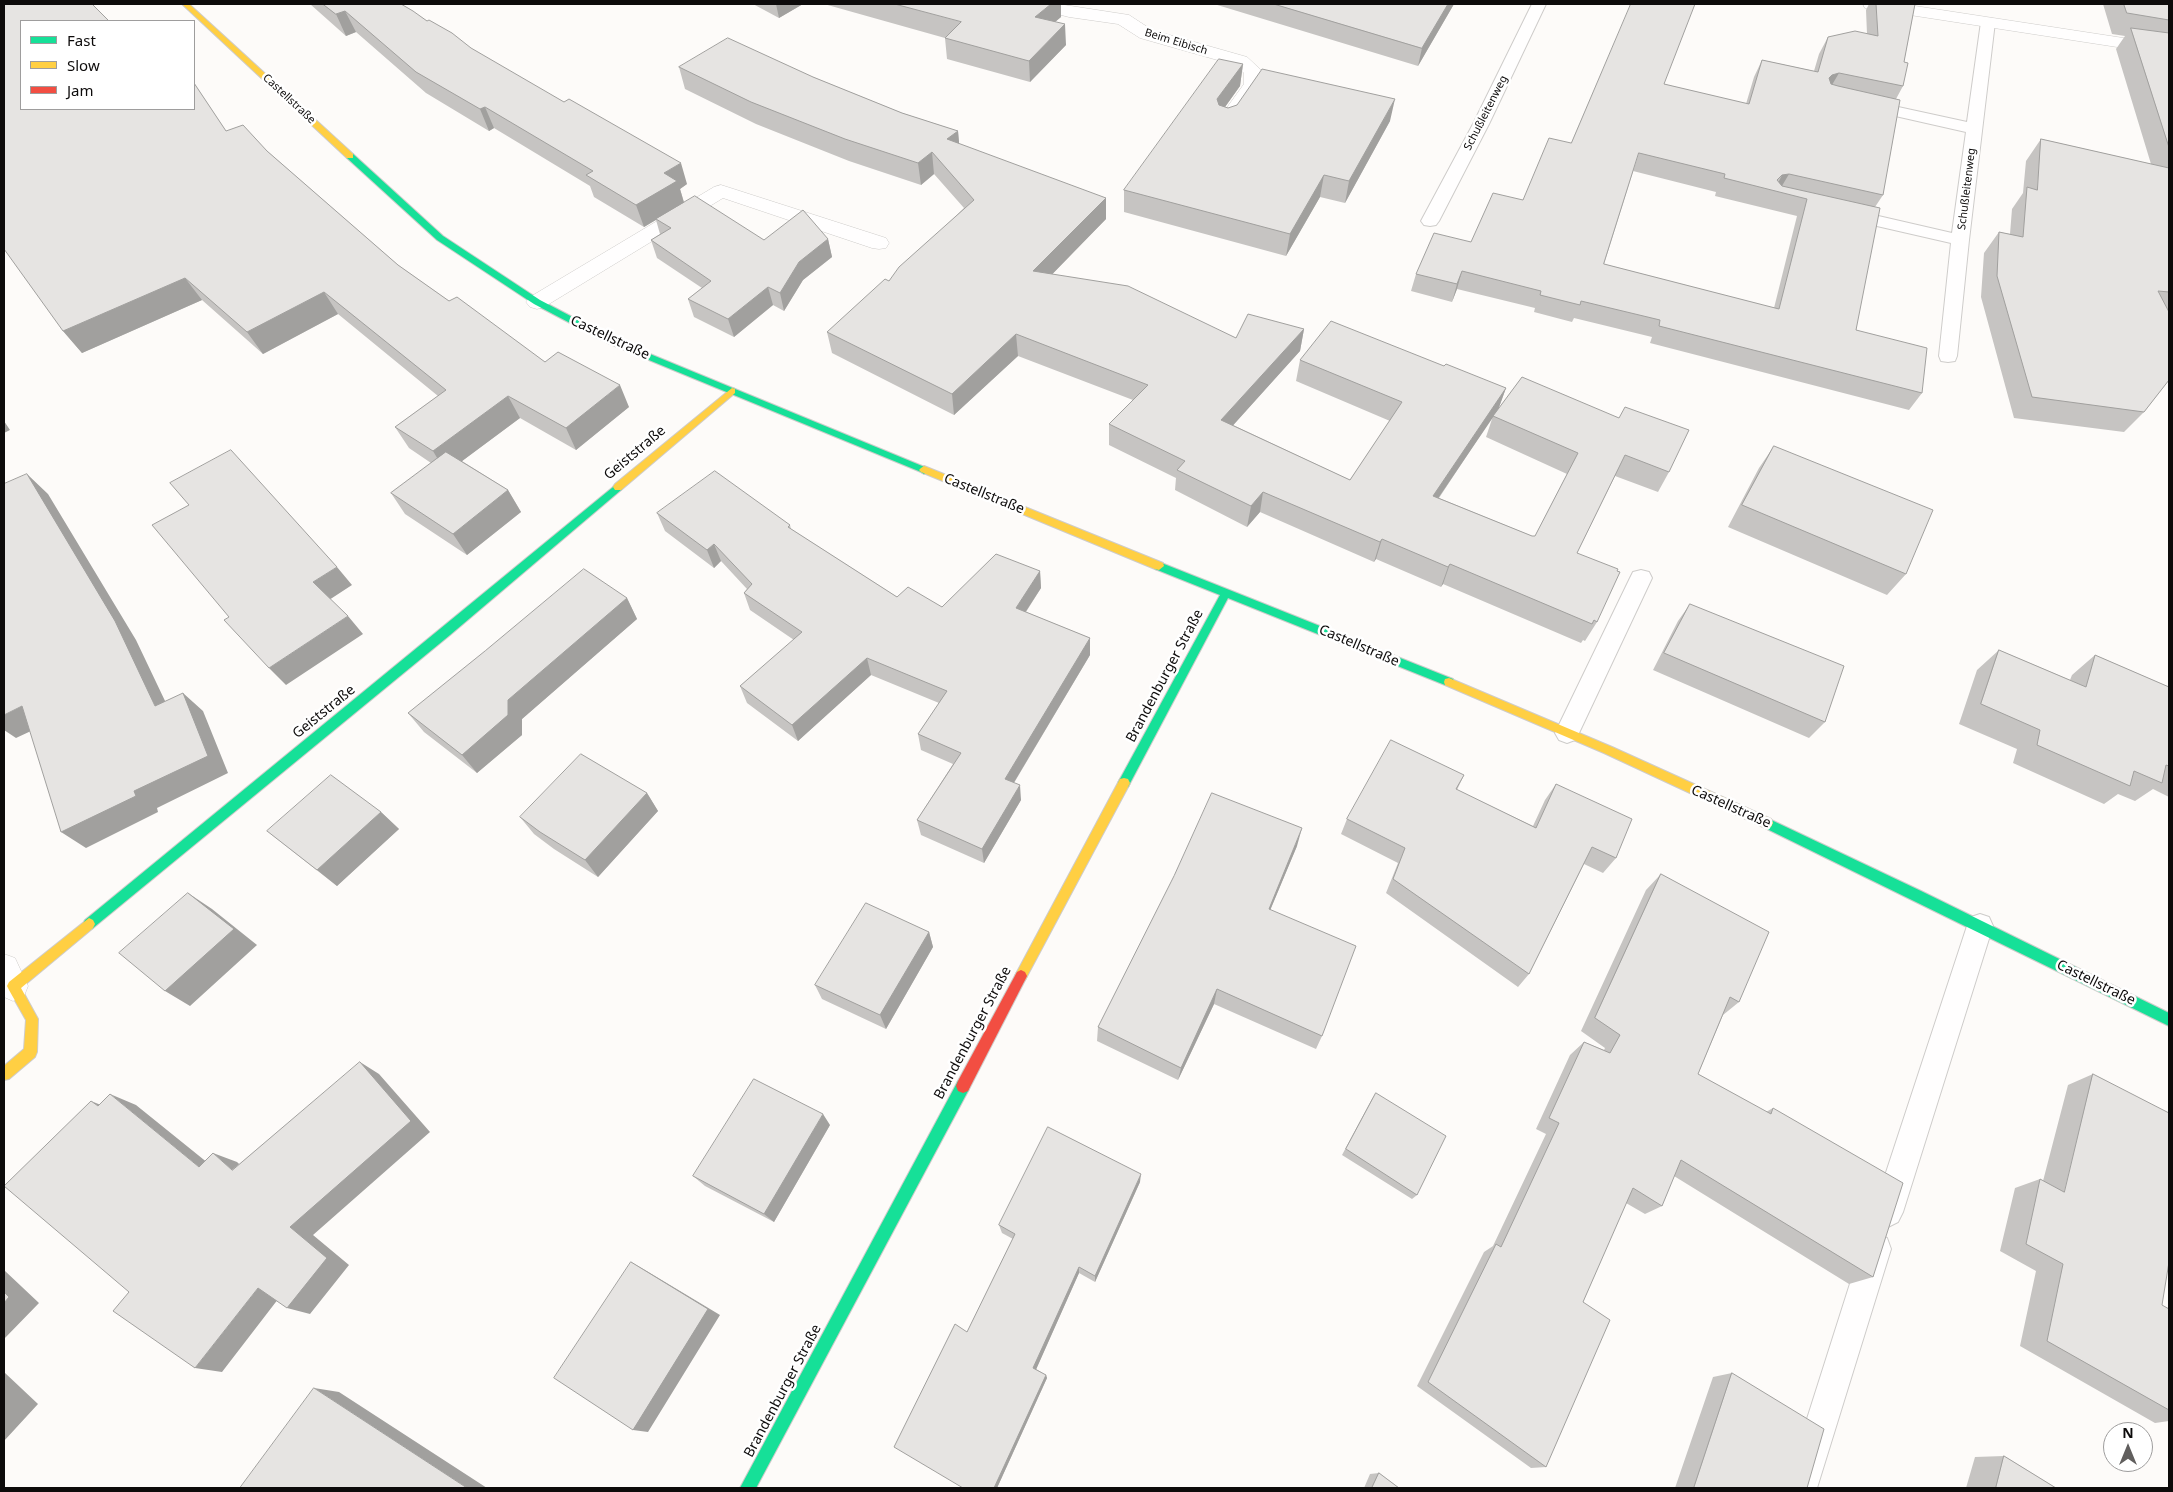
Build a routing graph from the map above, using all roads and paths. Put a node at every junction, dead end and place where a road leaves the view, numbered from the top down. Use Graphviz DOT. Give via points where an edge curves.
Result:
graph roads {
  1 [pos="185,4"];
  2 [pos="1040,4"];
  3 [pos="1539,4"];
  4 [pos="1871,4"];
  5 [pos="1988,22"];
  6 [pos="2169,50"];
  7 [pos="1848,101"];
  8 [pos="1226,122"];
  9 [pos="1975,129"];
  10 [pos="1836,212"];
  11 [pos="1430,221"];
  12 [pos="1960,240"];
  13 [pos="879,243"];
  14 [pos="537,302"];
  15 [pos="1948,356"];
  16 [pos="732,391"];
  17 [pos="1642,578"];
  18 [pos="1226,593"];
  19 [pos="1567,733"];
  20 [pos="1980,926"];
  21 [pos="8,977"];
  22 [pos="2169,1020"];
  23 [pos="4,1074"];
  24 [pos="748,1488"];
  25 [pos="1800,1488"];
  1 -- 14 [label="street, Castellstraße" via="440,238"];
  2 -- 8 [label="street, Beim Eibisch" via="1123,20 1146,34 1241,61 1253,71 1253,84"];
  3 -- 11 [label="lane, Schußleitenweg"];
  4 -- 5 [label="street"];
  5 -- 6 [label="street"];
  5 -- 9 [label="lane, Schußleitenweg"];
  7 -- 9 [label="lane"];
  9 -- 12 [label="lane, Schußleitenweg"];
  10 -- 12 [label="lane"];
  12 -- 15 [label="lane, Schußleitenweg"];
  13 -- 14 [label="street" via="721,191"];
  14 -- 16 [label="street, Castellstraße" via="613,342"];
  16 -- 18 [label="street, Castellstraße"];
  16 -- 21 [label="street, Geiststraße" via="446,632"];
  17 -- 19 [label="lane"];
  18 -- 19 [label="street, Castellstraße"];
  18 -- 24 [label="street, Brandenburger Straße"];
  19 -- 20 [label="street, Castellstraße" via="1832,853"];
  20 -- 22 [label="street, Castellstraße"];
  20 -- 25 [label="lane"];
  21 -- 23 [label="street, Geiststraße" via="32,1019 30,1052"];
}
